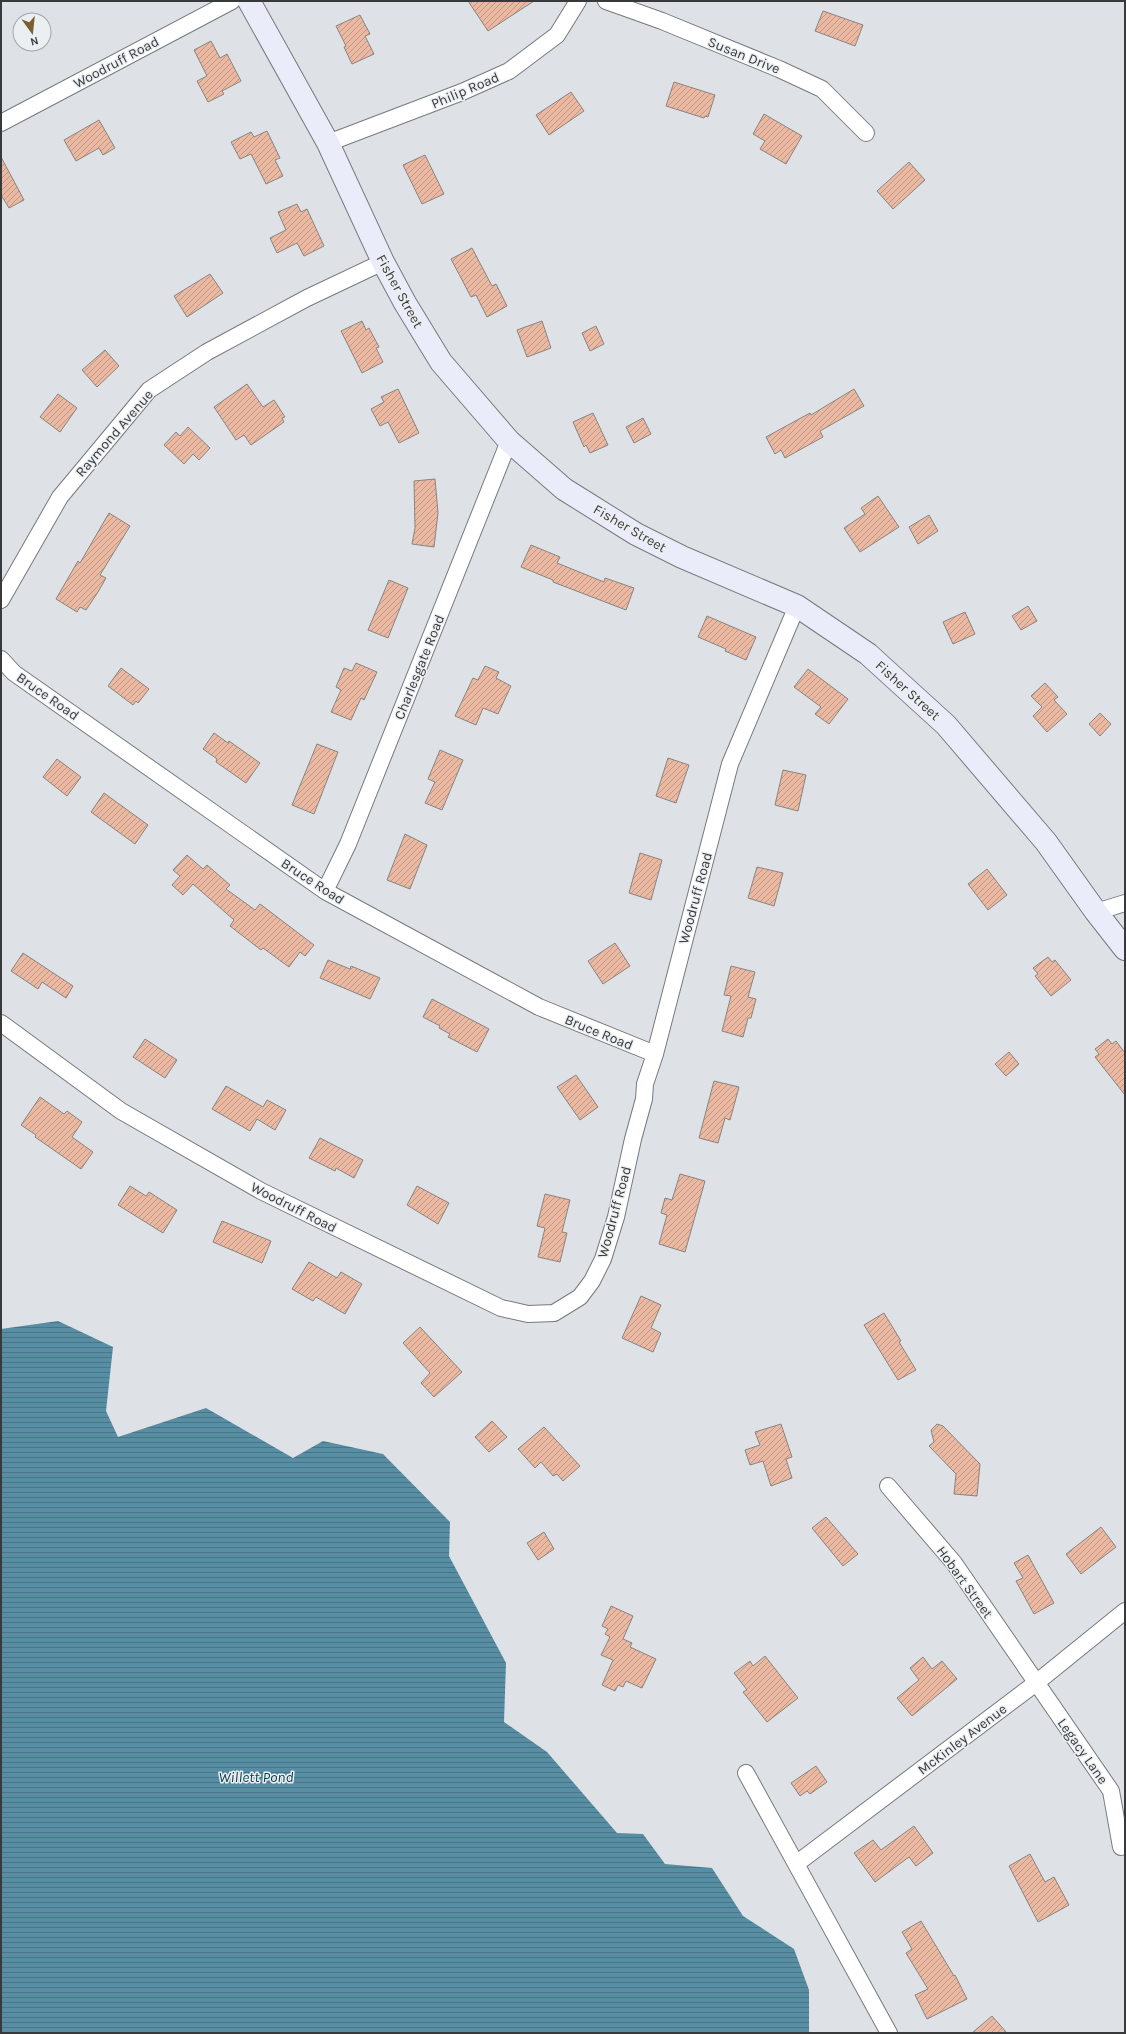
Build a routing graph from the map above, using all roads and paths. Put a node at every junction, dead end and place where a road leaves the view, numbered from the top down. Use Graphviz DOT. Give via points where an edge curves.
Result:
graph roads {
  1 [pos="232,1"];
  2 [pos="249,1"];
  3 [pos="578,1"];
  4 [pos="606,1"];
  5 [pos="1,123"];
  6 [pos="866,133"];
  7 [pos="328,144"];
  8 [pos="383,262"];
  9 [pos="509,441"];
  10 [pos="1,600"];
  11 [pos="797,606"];
  12 [pos="1,659"];
  13 [pos="325,891"];
  14 [pos="1125,903"];
  15 [pos="1096,912"];
  16 [pos="1125,949"];
  17 [pos="1,1023"];
  18 [pos="655,1054"];
  19 [pos="888,1486"];
  20 [pos="1125,1611"];
  21 [pos="1036,1683"];
  22 [pos="746,1773"];
  23 [pos="1121,1847"];
  24 [pos="796,1864"];
  25 [pos="889,2033"];
  1 -- 5 [label="street, Woodruff Road"];
  2 -- 7 [label="main road, Fisher Street"];
  3 -- 7 [label="street, Philip Road" via="557,35 510,71"];
  4 -- 6 [label="street, Susan Drive" via="662,21 822,89"];
  7 -- 8 [label="main road, Fisher Street"];
  8 -- 9 [label="main road, Fisher Street" via="441,362"];
  8 -- 10 [label="street, Raymond Avenue" via="307,298 207,352 149,390 60,497"];
  9 -- 11 [label="main road, Fisher Street" via="564,489 636,534 682,557"];
  9 -- 13 [label="street, Charlesgate Road" via="348,844"];
  11 -- 15 [label="main road, Fisher Street" via="868,654 946,725 1046,842"];
  11 -- 18 [label="street, Woodruff Road" via="730,764"];
  12 -- 13 [label="street, Bruce Road" via="14,672"];
  13 -- 18 [label="street, Bruce Road" via="539,1007"];
  14 -- 15 [label="street"];
  15 -- 16 [label="main road, Fisher Street"];
  17 -- 18 [label="street, Woodruff Road" via="121,1111 261,1191 500,1308 528,1314 554,1313 580,1296 600,1264 616,1217 644,1099 645,1084"];
  19 -- 21 [label="street, Hobart Street" via="954,1563"];
  20 -- 21 [label="street, McKinley Avenue"];
  21 -- 23 [label="street, Legacy Lane" via="1111,1791"];
  21 -- 24 [label="street, McKinley Avenue"];
  22 -- 24 [label="street"];
  24 -- 25 [label="street"];
}
